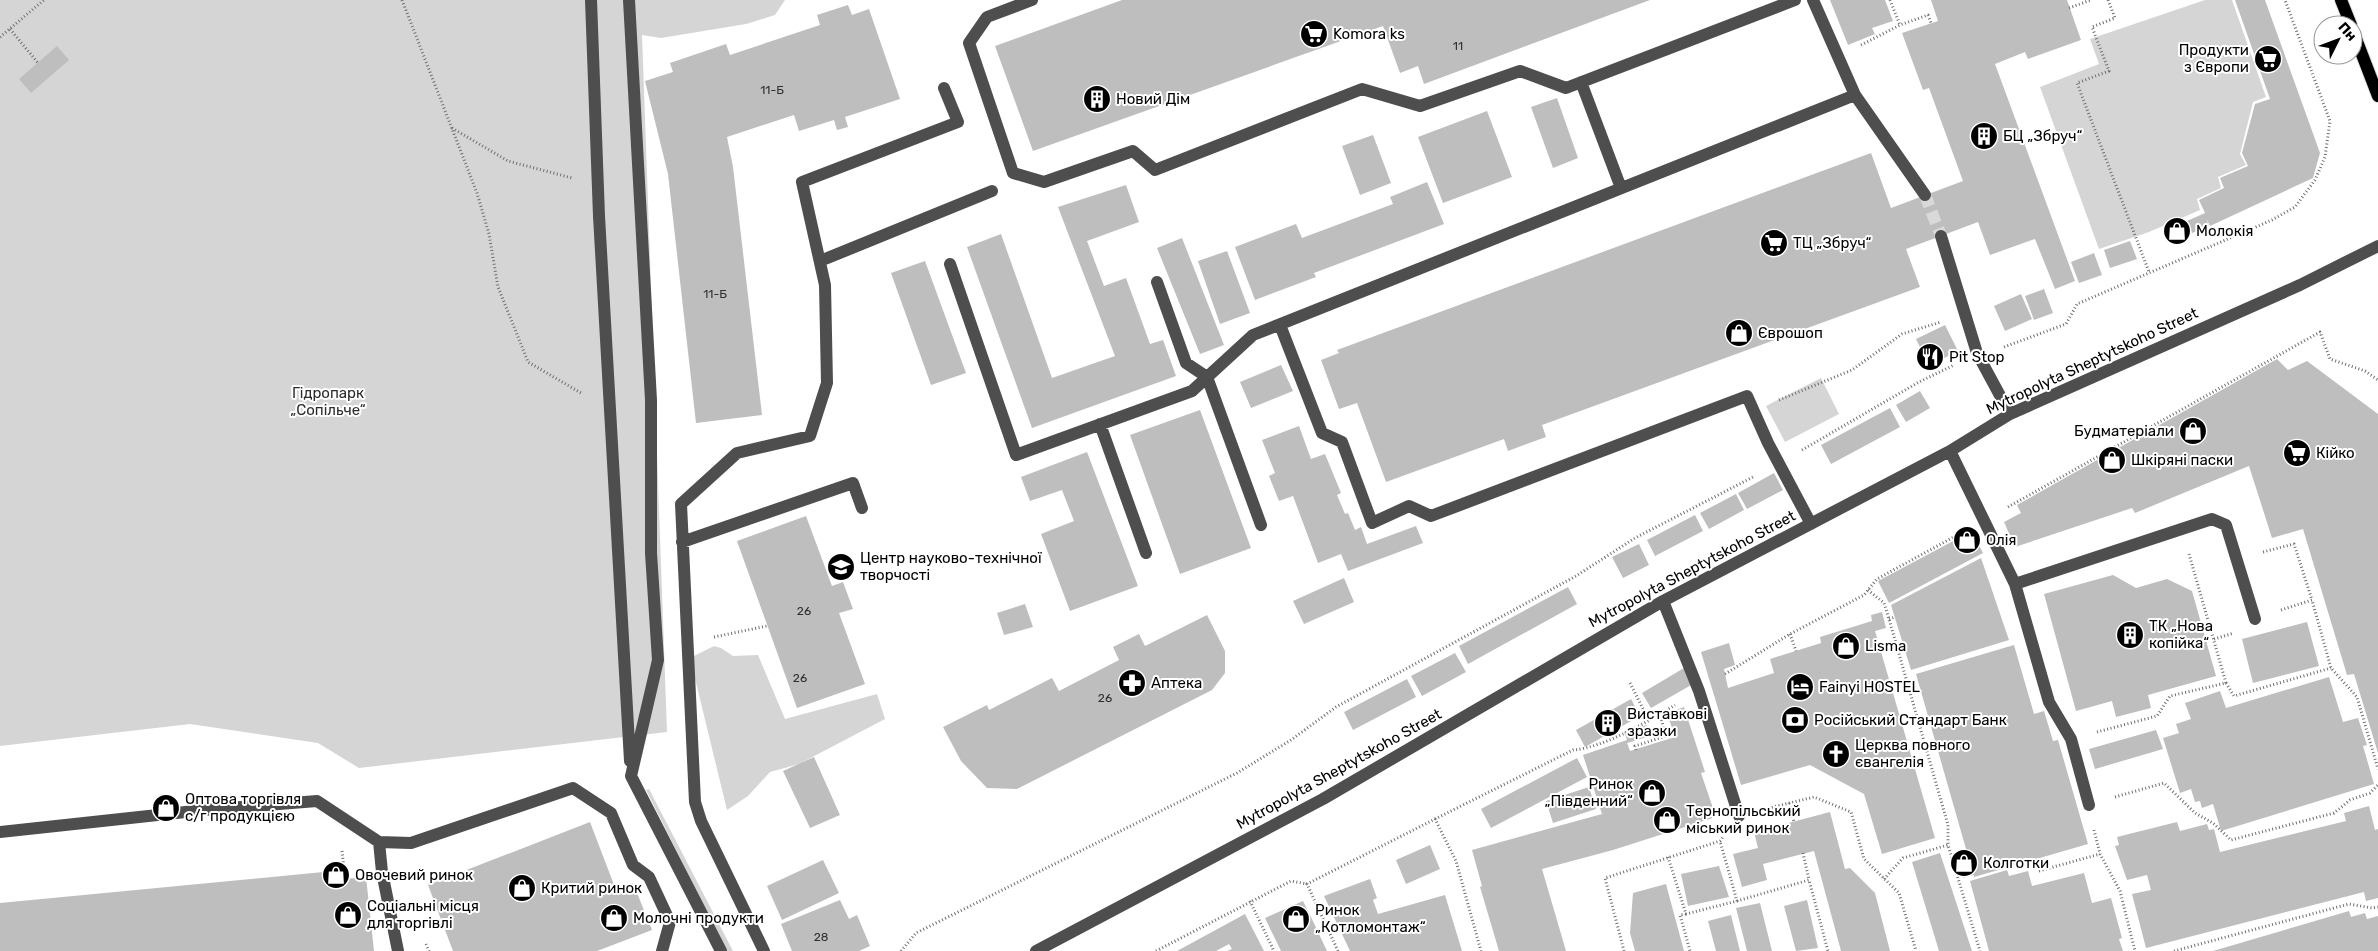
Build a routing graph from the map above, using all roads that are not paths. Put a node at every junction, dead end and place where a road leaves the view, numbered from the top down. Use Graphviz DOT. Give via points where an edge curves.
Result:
graph roads {
  1 [pos="591,0"];
  2 [pos="629,0"];
  3 [pos="1032,0"];
  4 [pos="1795,0"];
  5 [pos="1813,0"];
  6 [pos="2341,0"];
  7 [pos="2347,15"];
  8 [pos="2363,57"];
  9 [pos="1581,82"];
  10 [pos="944,88"];
  11 [pos="1855,95"];
  12 [pos="2378,96"];
  13 [pos="1621,188"];
  14 [pos="992,191"];
  15 [pos="1925,195"];
  16 [pos="1941,236"];
  17 [pos="2378,246"];
  18 [pos="820,261"];
  19 [pos="950,264"];
  20 [pos="1157,282"];
  21 [pos="1280,325"];
  22 [pos="1207,377"];
  23 [pos="2010,414"];
  24 [pos="1100,424"];
  25 [pos="1950,450"];
  26 [pos="862,508"];
  27 [pos="1811,524"];
  28 [pos="1261,525"];
  29 [pos="682,542"];
  30 [pos="1146,553"];
  31 [pos="2015,584"];
  32 [pos="1663,601"];
  33 [pos="2255,619"];
  34 [pos="631,776"];
  35 [pos="2088,804"];
  36 [pos="1739,816"];
  37 [pos="0,832"];
  38 [pos="379,842"];
  39 [pos="398,951"];
  40 [pos="662,951"];
  41 [pos="720,951"];
  42 [pos="764,951"];
  43 [pos="1036,951"];
  1 -- 34 [label="street" via="598,185"];
  2 -- 34 [label="street" via="651,400 651,552 658,660"];
  3 -- 9 [label="street" via="987,17 968,43 1013,173 1044,182 1134,151 1155,170 1362,89 1420,106 1520,71 1566,88"];
  4 -- 9 [label="street"];
  5 -- 11 [label="street"];
  6 -- 7 [label="main road"];
  8 -- 12 [label="main road"];
  9 -- 13 [label="street"];
  10 -- 18 [label="street" via="958,122 802,182"];
  11 -- 13 [label="street"];
  11 -- 15 [label="street"];
  13 -- 21 [label="street"];
  14 -- 18 [label="street"];
  16 -- 23 [label="street" via="1977,353"];
  17 -- 23 [label="street, Mytropolyta Sheptytskoho Street" via="2300,285"];
  18 -- 29 [label="street" via="825,285 827,383 810,436 738,453 681,504"];
  19 -- 24 [label="street" via="1016,455"];
  20 -- 22 [label="street" via="1186,363"];
  21 -- 22 [label="street" via="1253,335"];
  21 -- 27 [label="street" via="1322,433 1342,442 1372,523 1409,506 1431,516 1747,396 1778,464"];
  22 -- 24 [label="street" via="1192,391"];
  22 -- 28 [label="street"];
  23 -- 25 [label="street, Mytropolyta Sheptytskoho Street"];
  24 -- 30 [label="street"];
  25 -- 27 [label="street, Mytropolyta Sheptytskoho Street"];
  25 -- 31 [label="street"];
  26 -- 29 [label="street" via="853,483"];
  27 -- 32 [label="street, Mytropolyta Sheptytskoho Street"];
  29 -- 42 [label="street" via="695,802 701,821"];
  31 -- 33 [label="street" via="2212,519 2226,525"];
  31 -- 35 [label="street" via="2049,702 2071,739"];
  32 -- 36 [label="street" via="1699,691"];
  32 -- 43 [label="street, Mytropolyta Sheptytskoho Street" via="1323,799"];
  34 -- 41 [label="street"];
  37 -- 38 [label="street" via="317,801"];
  38 -- 39 [label="street"];
  38 -- 40 [label="street" via="411,843 573,788 611,814 633,866 649,876 670,922"];
}
